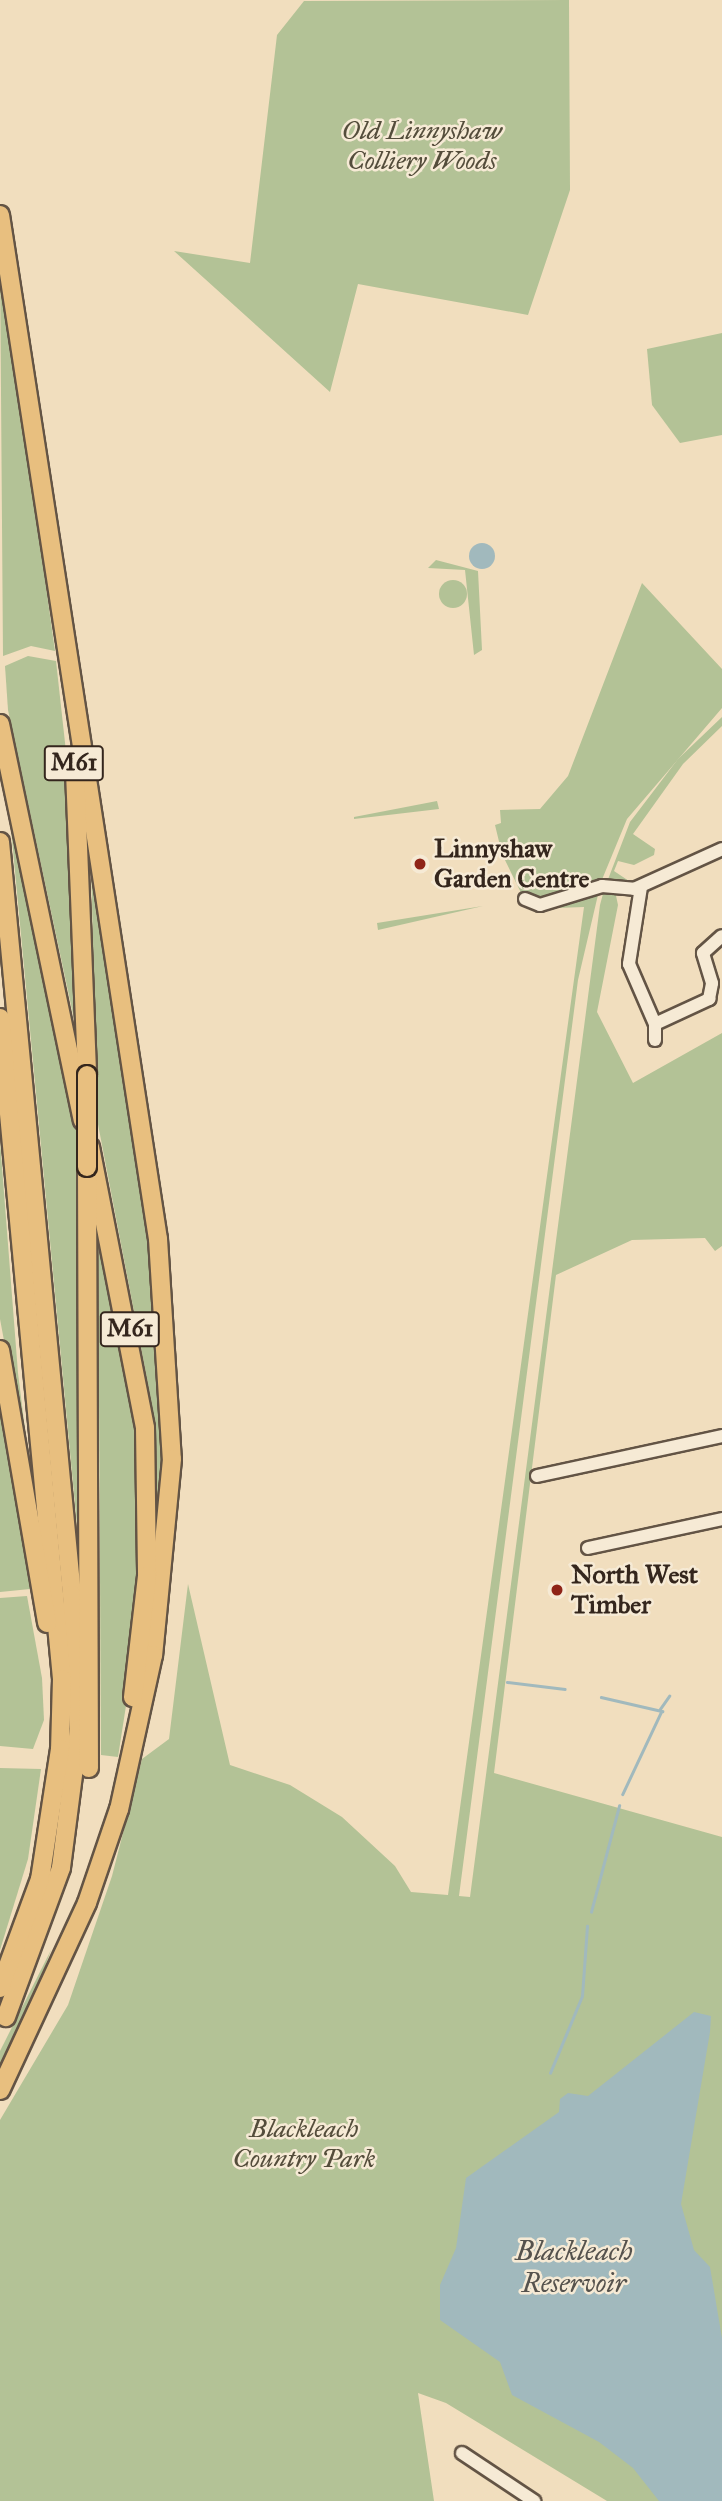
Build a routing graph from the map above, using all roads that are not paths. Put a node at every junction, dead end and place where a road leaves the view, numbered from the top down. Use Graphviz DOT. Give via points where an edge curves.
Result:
graph roads {
  1 [pos="0,215"];
  2 [pos="37,453"];
  3 [pos="0,724"];
  4 [pos="0,842"];
  5 [pos="722,849"];
  6 [pos="641,887"];
  7 [pos="525,899"];
  8 [pos="722,936"];
  9 [pos="0,1018"];
  10 [pos="655,1024"];
  11 [pos="655,1040"];
  12 [pos="0,1350"];
  13 [pos="722,1436"];
  14 [pos="537,1476"];
  15 [pos="722,1519"];
  16 [pos="588,1548"];
  17 [pos="60,1749"];
  18 [pos="69,1937"];
  19 [pos="0,1988"];
  20 [pos="3,2022"];
  21 [pos="0,2090"];
  22 [pos="462,2453"];
  23 [pos="534,2501"];
  1 -- 2 [label="highway, M61"];
  2 -- 18 [label="highway, M61" via="158,1239 172,1400 169,1518 153,1655 119,1809"];
  2 -- 20 [label="highway, M61, bridge" via="82,834 91,1745 56,1912 29,1981"];
  3 -- 18 [label="highway, M61" via="128,1318 148,1472 147,1576 134,1689"];
  4 -- 20 [label="highway, M61" via="72,1595 79,1729 61,1868"];
  5 -- 6 [label="street"];
  6 -- 7 [label="street" via="602,886 540,905"];
  6 -- 10 [label="street" via="629,964"];
  8 -- 10 [label="street" via="703,953 712,983 709,999"];
  9 -- 17 [label="highway" via="56,1602"];
  10 -- 11 [label="street"];
  12 -- 17 [label="highway" via="35,1546"];
  13 -- 14 [label="street"];
  15 -- 16 [label="street"];
  17 -- 19 [label="highway" via="40,1879"];
  18 -- 21 [label="highway, M61"];
  22 -- 23 [label="street" via="472,2470"];
}
